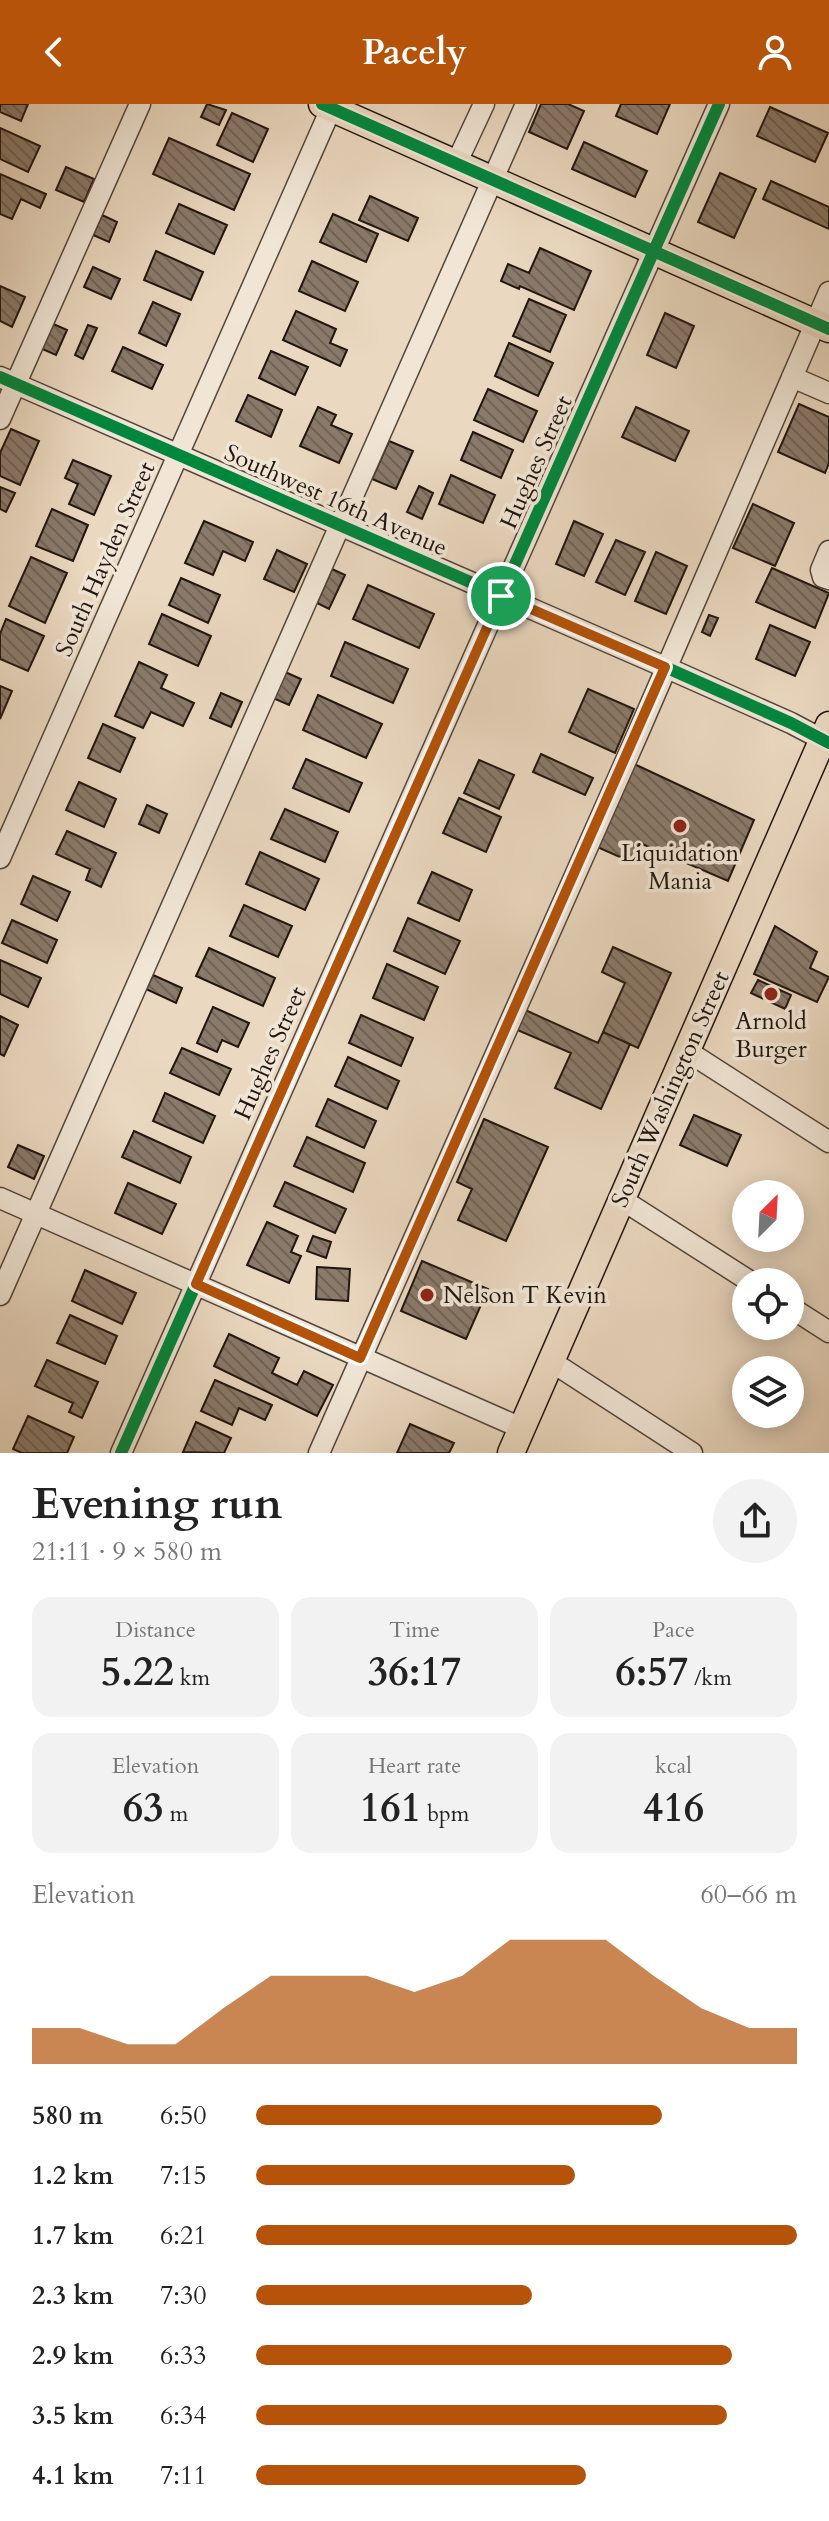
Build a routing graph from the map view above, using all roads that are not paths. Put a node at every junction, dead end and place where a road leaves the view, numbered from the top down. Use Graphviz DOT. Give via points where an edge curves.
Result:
graph roads {
  1 [pos="140,104"];
  2 [pos="484,104"];
  3 [pos="526,104"];
  4 [pos="719,104"];
  5 [pos="329,105"];
  6 [pos="456,164"];
  7 [pos="492,180"];
  8 [pos="653,251"];
  9 [pos="829,292"];
  10 [pos="822,326"];
  11 [pos="792,377"];
  12 [pos="8,380"];
  13 [pos="829,393"];
  14 [pos="0,419"];
  15 [pos="180,456"];
  16 [pos="341,526"];
  17 [pos="829,551"];
  18 [pos="829,579"];
  19 [pos="501,596"];
  20 [pos="665,667"];
  21 [pos="827,736"];
  22 [pos="0,858"];
  23 [pos="687,1051"];
  24 [pos="829,1142"];
  25 [pos="0,1198"];
  26 [pos="621,1199"];
  27 [pos="37,1214"];
  28 [pos="732,1270"];
  29 [pos="196,1284"];
  30 [pos="0,1295"];
  31 [pos="804,1316"];
  32 [pos="829,1332"];
  33 [pos="360,1358"];
  34 [pos="549,1360"];
  35 [pos="521,1428"];
  36 [pos="121,1453"];
  37 [pos="319,1453"];
  38 [pos="511,1453"];
  39 [pos="692,1453"];
  1 -- 12 [label="street"];
  2 -- 6 [label="street"];
  3 -- 7 [label="street"];
  4 -- 8 [label="street, Hughes Street"];
  5 -- 6 [label="main road"];
  5 -- 15 [label="street, South Hayden Street"];
  6 -- 7 [label="main road"];
  7 -- 8 [label="main road"];
  7 -- 16 [label="street"];
  8 -- 10 [label="main road"];
  8 -- 19 [label="street, Hughes Street"];
  9 -- 10 [label="street"];
  10 -- 11 [label="street"];
  11 -- 13 [label="street"];
  11 -- 20 [label="street"];
  12 -- 14 [label="street"];
  12 -- 15 [label="street, Southwest 16th Avenue"];
  15 -- 16 [label="street, Southwest 16th Avenue"];
  15 -- 22 [label="street, South Hayden Street"];
  16 -- 19 [label="street, Southwest 16th Avenue"];
  16 -- 27 [label="street"];
  17 -- 18 [label="street" via="821,570"];
  19 -- 20 [label="street, Southwest 16th Avenue"];
  19 -- 29 [label="street, Hughes Street"];
  20 -- 21 [label="street, Southwest 16th Avenue"];
  20 -- 33 [label="street"];
  21 -- 23 [label="main road, South Washington Street"];
  23 -- 24 [label="street"];
  23 -- 26 [label="main road, South Washington Street"];
  25 -- 27 [label="street"];
  26 -- 28 [label="street"];
  26 -- 34 [label="main road, South Washington Street"];
  27 -- 29 [label="street"];
  27 -- 30 [label="street"];
  29 -- 33 [label="street"];
  29 -- 36 [label="street, Hughes Street"];
  31 -- 32 [label="street"];
  33 -- 35 [label="street"];
  33 -- 37 [label="street"];
  34 -- 35 [label="main road, South Washington Street"];
  34 -- 39 [label="street"];
  35 -- 38 [label="main road, South Washington Street"];
}
